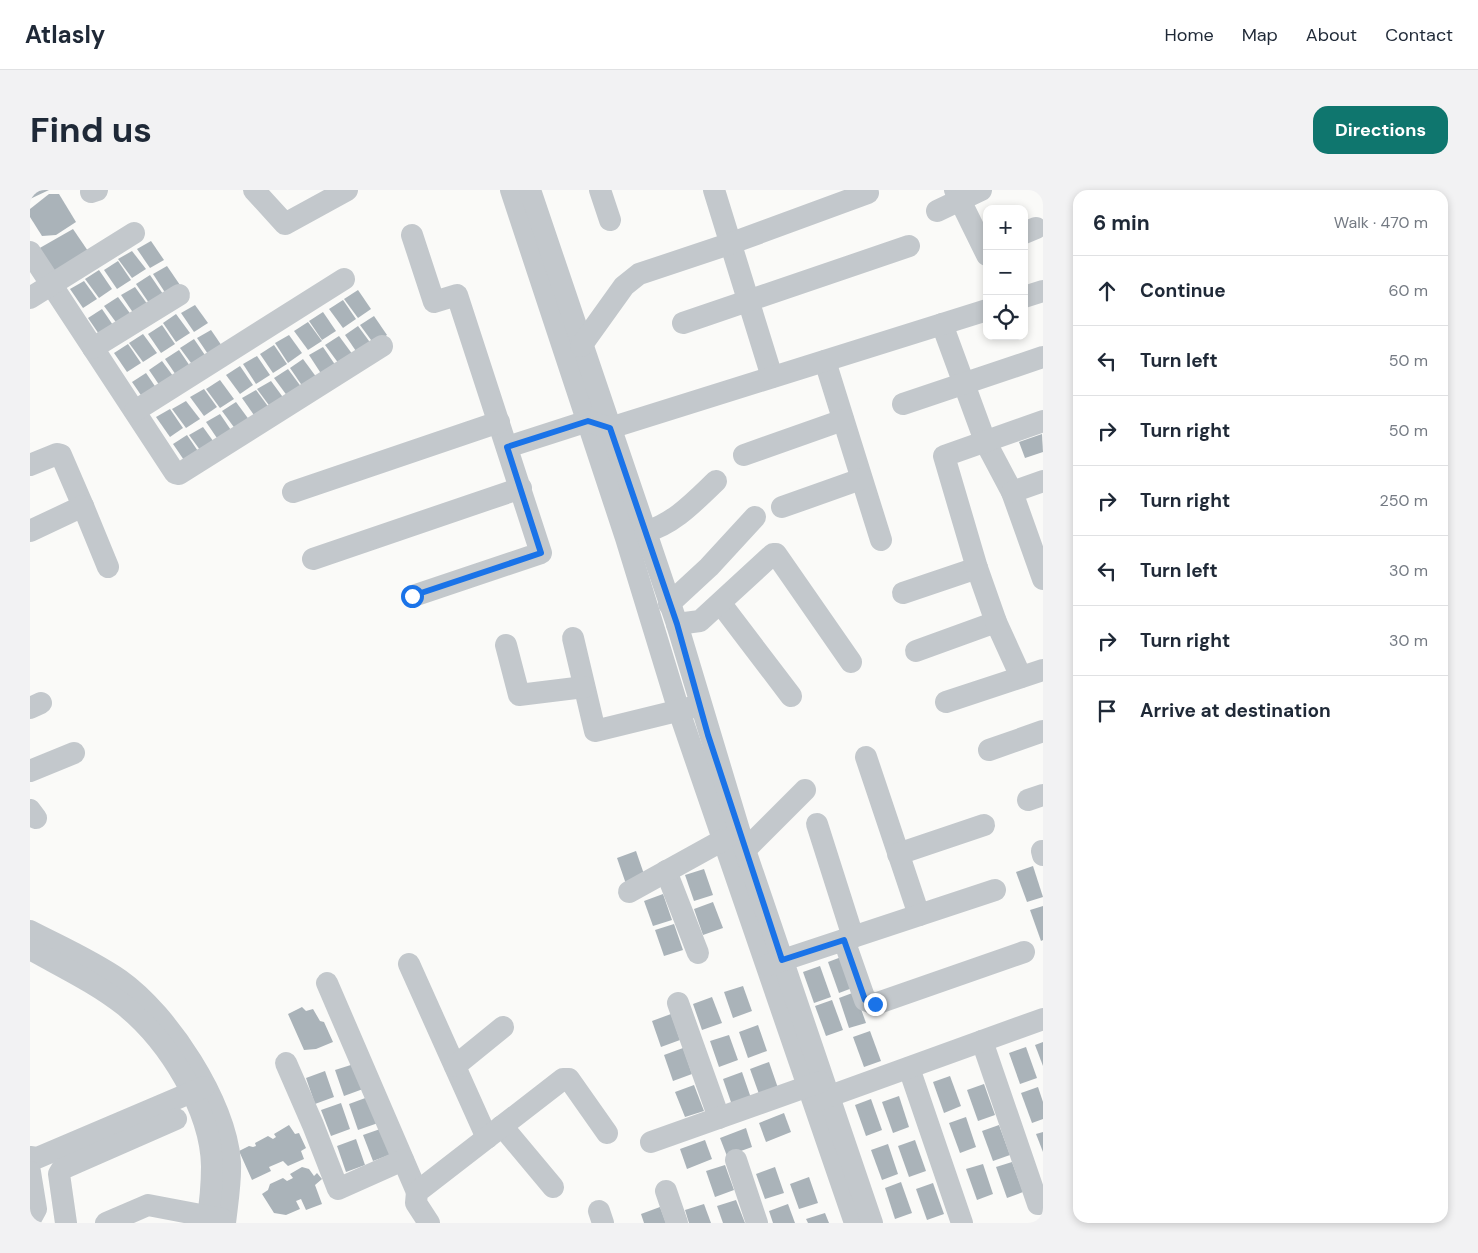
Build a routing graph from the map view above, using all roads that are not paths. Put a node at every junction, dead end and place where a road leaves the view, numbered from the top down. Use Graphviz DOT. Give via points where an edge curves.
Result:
graph roads {
  1 [pos="254,190"];
  2 [pos="348,190"];
  3 [pos="511,190"];
  4 [pos="530,190"];
  5 [pos="600,190"];
  6 [pos="714,190"];
  7 [pos="981,190"];
  8 [pos="868,192"];
  9 [pos="958,195"];
  10 [pos="937,211"];
  11 [pos="610,220"];
  12 [pos="134,234"];
  13 [pos="412,234"];
  14 [pos="729,244"];
  15 [pos="909,246"];
  16 [pos="30,252"];
  17 [pos="982,255"];
  18 [pos="344,280"];
  19 [pos="51,285"];
  20 [pos="1043,290"];
  21 [pos="179,295"];
  22 [pos="1028,296"];
  23 [pos="30,298"];
  24 [pos="748,301"];
  25 [pos="983,311"];
  26 [pos="683,324"];
  27 [pos="942,324"];
  28 [pos="382,346"];
  29 [pos="580,346"];
  30 [pos="93,348"];
  31 [pos="1043,357"];
  32 [pos="825,361"];
  33 [pos="772,377"];
  34 [pos="963,384"];
  35 [pos="903,404"];
  36 [pos="134,411"];
  37 [pos="843,420"];
  38 [pos="588,421"];
  39 [pos="1043,421"];
  40 [pos="499,422"];
  41 [pos="610,428"];
  42 [pos="985,441"];
  43 [pos="507,447"];
  44 [pos="744,454"];
  45 [pos="30,465"];
  46 [pos="861,479"];
  47 [pos="716,481"];
  48 [pos="1043,481"];
  49 [pos="521,488"];
  50 [pos="293,492"];
  51 [pos="1012,492"];
  52 [pos="83,506"];
  53 [pos="782,507"];
  54 [pos="755,517"];
  55 [pos="30,531"];
  56 [pos="645,532"];
  57 [pos="881,540"];
  58 [pos="1038,549"];
  59 [pos="314,559"];
  60 [pos="108,566"];
  61 [pos="978,568"];
  62 [pos="1043,580"];
  63 [pos="903,593"];
  64 [pos="412,596"];
  65 [pos="720,604"];
  66 [pos="673,614"];
  67 [pos="996,622"];
  68 [pos="573,638"];
  69 [pos="506,646"];
  70 [pos="916,651"];
  71 [pos="851,662"];
  72 [pos="1043,670"];
  73 [pos="1021,677"];
  74 [pos="584,687"];
  75 [pos="791,696"];
  76 [pos="946,702"];
  77 [pos="689,708"];
  78 [pos="1043,731"];
  79 [pos="989,750"];
  80 [pos="74,753"];
  81 [pos="866,757"];
  82 [pos="30,771"];
  83 [pos="805,790"];
  84 [pos="817,824"];
  85 [pos="984,825"];
  86 [pos="723,840"];
  87 [pos="745,850"];
  88 [pos="898,854"];
  89 [pos="666,871"];
  90 [pos="995,890"];
  91 [pos="629,892"];
  92 [pos="919,915"];
  93 [pos="30,931"];
  94 [pos="849,938"];
  95 [pos="30,949"];
  96 [pos="1024,952"];
  97 [pos="698,953"];
  98 [pos="774,963"];
  99 [pos="409,964"];
  100 [pos="327,983"];
  101 [pos="678,1003"];
  102 [pos="1043,1019"];
  103 [pos="503,1027"];
  104 [pos="982,1042"];
  105 [pos="286,1063"];
  106 [pos="455,1066"];
  107 [pos="909,1068"];
  108 [pos="199,1089"];
  109 [pos="818,1091"];
  110 [pos="719,1118"];
  111 [pos="176,1119"];
  112 [pos="494,1132"];
  113 [pos="607,1132"];
  114 [pos="651,1142"];
  115 [pos="30,1157"];
  116 [pos="403,1160"];
  117 [pos="736,1160"];
  118 [pos="30,1172"];
  119 [pos="553,1187"];
  120 [pos="666,1191"];
  121 [pos="417,1192"];
  122 [pos="1038,1204"];
  123 [pos="30,1220"];
  124 [pos="221,1221"];
  125 [pos="66,1223"];
  126 [pos="106,1223"];
  127 [pos="428,1223"];
  128 [pos="677,1223"];
  129 [pos="757,1223"];
  130 [pos="855,1223"];
  131 [pos="872,1223"];
  132 [pos="962,1223"];
  1 -- 2 [label="street" via="285,224"];
  3 -- 38 [label="street"];
  4 -- 29 [label="street"];
  5 -- 11 [label="street"];
  6 -- 14 [label="street"];
  7 -- 9 [label="street"];
  8 -- 14 [label="street"];
  9 -- 10 [label="street"];
  9 -- 17 [label="street"];
  12 -- 19 [label="street"];
  13 -- 40 [label="street" via="434,302 457,295"];
  14 -- 24 [label="street"];
  14 -- 29 [label="street" via="633,278"];
  15 -- 24 [label="street"];
  16 -- 19 [label="street"];
  18 -- 36 [label="street"];
  19 -- 23 [label="street"];
  19 -- 30 [label="street"];
  20 -- 22 [label="street"];
  21 -- 30 [label="street"];
  24 -- 26 [label="street"];
  24 -- 33 [label="street"];
  25 -- 27 [label="street"];
  27 -- 32 [label="street"];
  27 -- 34 [label="street"];
  28 -- 36 [label="street" via="178,474"];
  29 -- 41 [label="street"];
  30 -- 36 [label="street"];
  31 -- 34 [label="street"];
  32 -- 33 [label="street"];
  32 -- 37 [label="street"];
  33 -- 41 [label="street"];
  34 -- 35 [label="street"];
  34 -- 42 [label="street"];
  37 -- 44 [label="street"];
  37 -- 46 [label="street"];
  38 -- 41 [label="street"];
  38 -- 43 [label="street"];
  38 -- 77 [label="street"];
  39 -- 42 [label="street"];
  40 -- 43 [label="street"];
  40 -- 50 [label="street"];
  41 -- 56 [label="street"];
  42 -- 51 [label="street"];
  42 -- 61 [label="street" via="944,456"];
  43 -- 49 [label="street"];
  45 -- 52 [label="street" via="61,455"];
  46 -- 53 [label="street"];
  46 -- 57 [label="street"];
  47 -- 56 [label="street" via="679,515 659,528"];
  48 -- 51 [label="street"];
  49 -- 59 [label="street"];
  49 -- 64 [label="street" via="541,553"];
  51 -- 58 [label="street"];
  52 -- 55 [label="street"];
  52 -- 60 [label="street"];
  54 -- 66 [label="street" via="709,567"];
  56 -- 66 [label="street"];
  58 -- 62 [label="street"];
  61 -- 63 [label="street"];
  61 -- 67 [label="street"];
  65 -- 66 [label="street" via="695,624"];
  65 -- 71 [label="street" via="772,554 776,554"];
  65 -- 75 [label="street"];
  66 -- 77 [label="street"];
  67 -- 70 [label="street"];
  67 -- 73 [label="street"];
  68 -- 74 [label="street"];
  69 -- 74 [label="street" via="519,695"];
  72 -- 73 [label="street"];
  73 -- 76 [label="street"];
  74 -- 77 [label="street" via="595,731"];
  77 -- 86 [label="street"];
  77 -- 87 [label="street"];
  78 -- 79 [label="street"];
  80 -- 82 [label="street"];
  81 -- 88 [label="street"];
  83 -- 87 [label="street"];
  84 -- 94 [label="street"];
  85 -- 88 [label="street"];
  86 -- 89 [label="street"];
  86 -- 98 [label="street"];
  87 -- 98 [label="street"];
  88 -- 92 [label="street"];
  89 -- 91 [label="street"];
  89 -- 97 [label="street"];
  90 -- 92 [label="street"];
  92 -- 94 [label="street"];
  93 -- 108 [label="street" via="87,959 145,1002 186,1052"];
  94 -- 96 [label="street" via="865,1000 875,1004"];
  94 -- 98 [label="street"];
  95 -- 108 [label="street" via="103,990 126,1007"];
  98 -- 109 [label="street"];
  99 -- 106 [label="street"];
  100 -- 116 [label="street"];
  101 -- 110 [label="street"];
  102 -- 104 [label="street"];
  103 -- 106 [label="street"];
  104 -- 107 [label="street"];
  104 -- 122 [label="street"];
  105 -- 116 [label="street" via="338,1188"];
  106 -- 112 [label="street"];
  107 -- 109 [label="street"];
  107 -- 132 [label="street"];
  108 -- 115 [label="street" via="37,1158"];
  108 -- 124 [label="street"];
  109 -- 110 [label="street"];
  109 -- 130 [label="street"];
  109 -- 131 [label="street"];
  110 -- 114 [label="street"];
  111 -- 125 [label="street" via="62,1169 59,1174"];
  112 -- 113 [label="street" via="566,1078"];
  112 -- 119 [label="street"];
  112 -- 121 [label="street"];
  116 -- 121 [label="street"];
  117 -- 129 [label="street"];
  118 -- 123 [label="street" via="36,1209"];
  120 -- 128 [label="street"];
  121 -- 127 [label="street" via="416,1203"];
  124 -- 126 [label="street" via="148,1205"];
}
